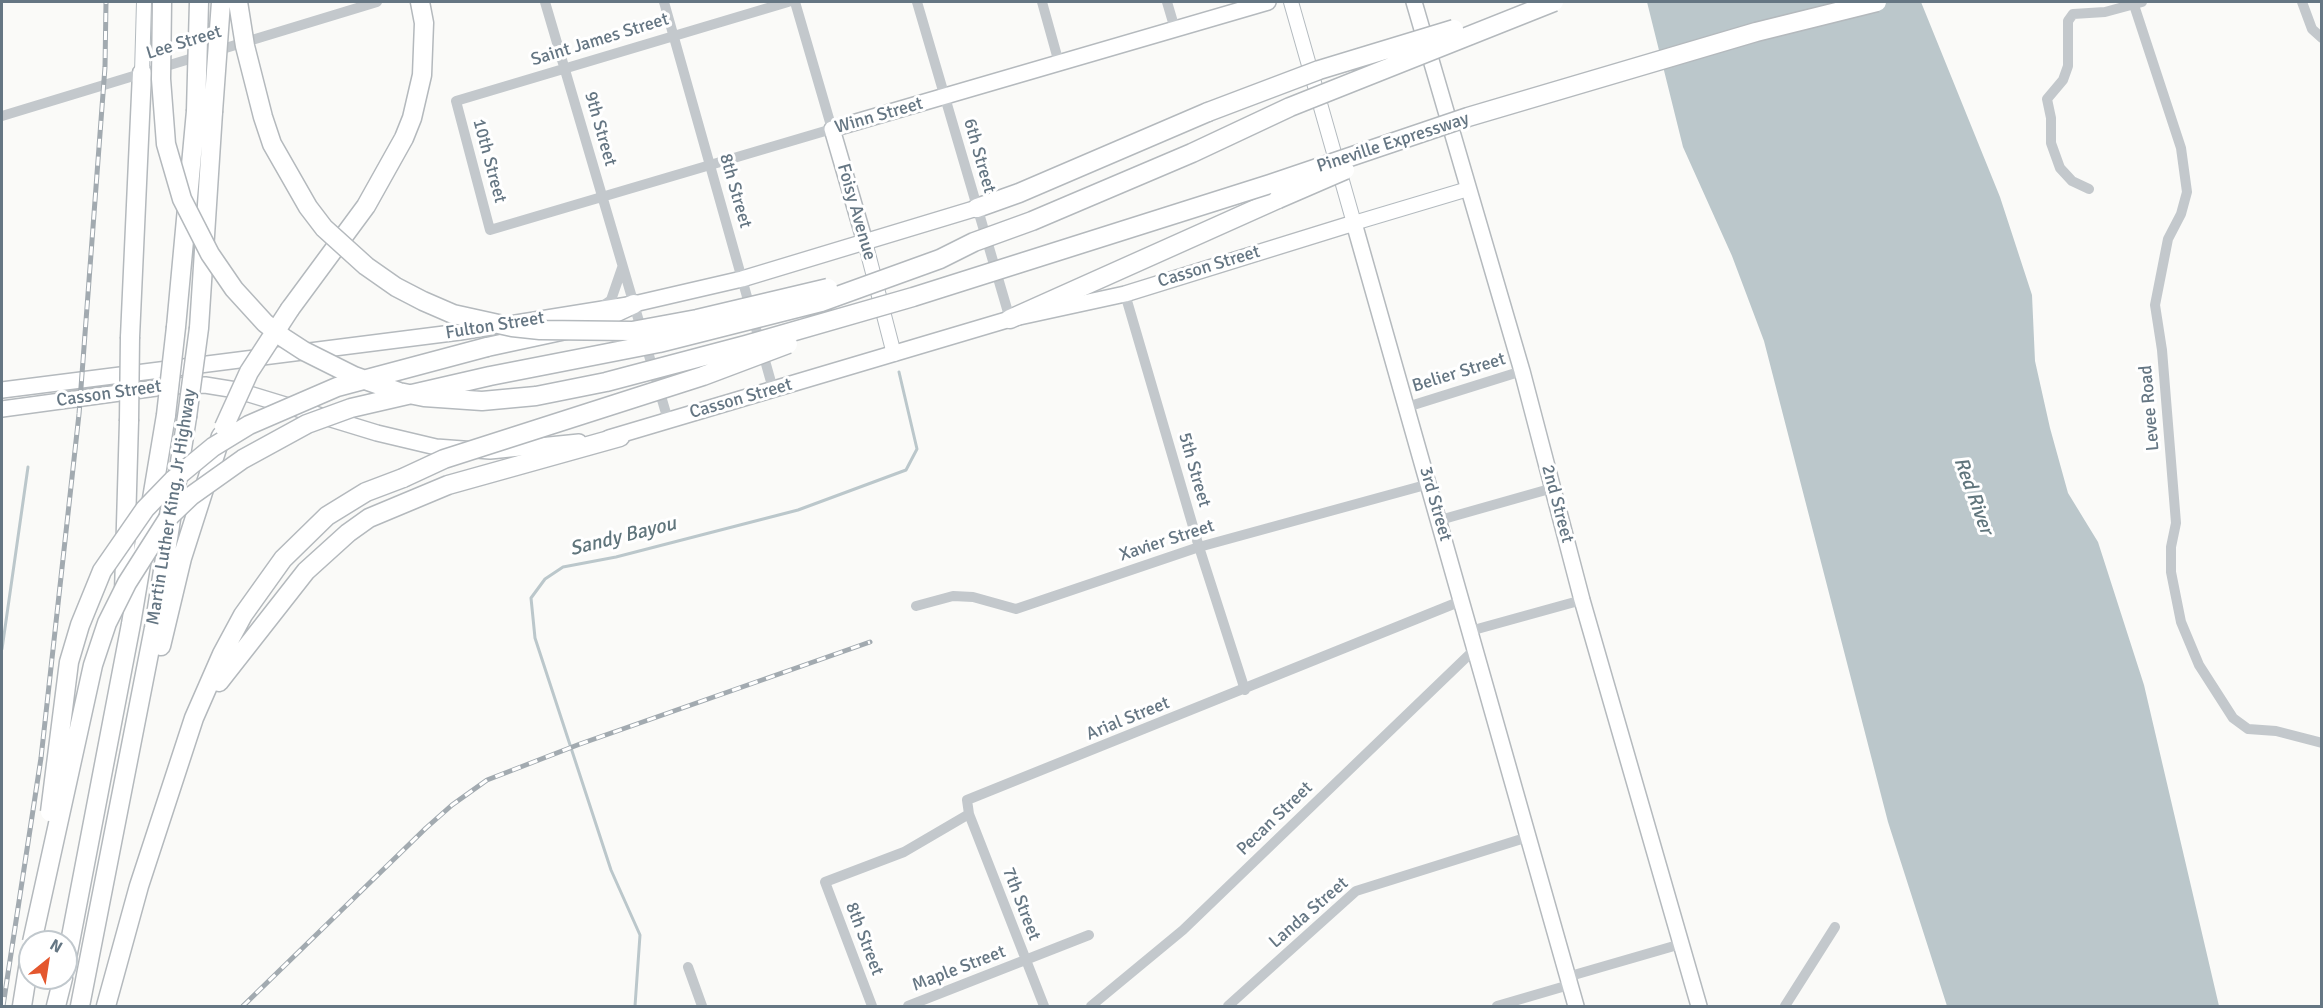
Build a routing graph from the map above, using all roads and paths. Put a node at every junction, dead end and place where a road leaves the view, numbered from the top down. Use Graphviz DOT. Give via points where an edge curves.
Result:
graph roads {
  1 [pos="144,2"];
  2 [pos="162,2"];
  3 [pos="199,2"];
  4 [pos="221,2"];
  5 [pos="238,2"];
  6 [pos="377,2"];
  7 [pos="420,2"];
  8 [pos="545,2"];
  9 [pos="664,2"];
  10 [pos="788,2"];
  11 [pos="795,2"];
  12 [pos="917,2"];
  13 [pos="1042,2"];
  14 [pos="1167,2"];
  15 [pos="1268,2"];
  16 [pos="1291,2"];
  17 [pos="1414,2"];
  18 [pos="1877,2"];
  19 [pos="2302,2"];
  20 [pos="1549,3"];
  21 [pos="2136,3"];
  22 [pos="1175,29"];
  23 [pos="674,36"];
  24 [pos="2322,38"];
  25 [pos="1059,63"];
  26 [pos="565,68"];
  27 [pos="142,73"];
  28 [pos="945,96"];
  29 [pos="456,101"];
  30 [pos="205,112"];
  31 [pos="2,116"];
  32 [pos="1468,117"];
  33 [pos="832,129"];
  34 [pos="710,165"];
  35 [pos="1468,189"];
  36 [pos="2088,189"];
  37 [pos="603,197"];
  38 [pos="977,208"];
  39 [pos="1354,223"];
  40 [pos="490,230"];
  41 [pos="865,242"];
  42 [pos="623,265"];
  43 [pos="742,279"];
  44 [pos="877,280"];
  45 [pos="1125,294"];
  46 [pos="913,297"];
  47 [pos="634,304"];
  48 [pos="600,309"];
  49 [pos="1010,319"];
  50 [pos="894,354"];
  51 [pos="1522,371"];
  52 [pos="773,389"];
  53 [pos="2,390"];
  54 [pos="1407,407"];
  55 [pos="2,409"];
  56 [pos="668,420"];
  57 [pos="620,437"];
  58 [pos="1429,484"];
  59 [pos="1553,488"];
  60 [pos="1440,520"];
  61 [pos="1199,546"];
  62 [pos="1582,600"];
  63 [pos="1461,601"];
  64 [pos="916,606"];
  65 [pos="1470,632"];
  66 [pos="1475,649"];
  67 [pos="1245,690"];
  68 [pos="141,692"];
  69 [pos="113,714"];
  70 [pos="195,718"];
  71 [pos="2322,743"];
  72 [pos="969,814"];
  73 [pos="1528,837"];
  74 [pos="825,882"];
  75 [pos="1835,927"];
  76 [pos="34,930"];
  77 [pos="35,930"];
  78 [pos="72,930"];
  79 [pos="1089,935"];
  80 [pos="1681,944"];
  81 [pos="1025,961"];
  82 [pos="688,967"];
  83 [pos="1568,981"];
  84 [pos="60,990"];
  85 [pos="56,1006"];
  86 [pos="80,1006"];
  87 [pos="106,1006"];
  88 [pos="702,1006"];
  89 [pos="872,1006"];
  90 [pos="908,1006"];
  91 [pos="1044,1006"];
  92 [pos="1091,1006"];
  93 [pos="1228,1006"];
  94 [pos="1497,1006"];
  95 [pos="1576,1006"];
  96 [pos="1699,1006"];
  97 [pos="1785,1006"];
  1 -- 27 [label="main road"];
  2 -- 46 [label="highway, bridge" via="161,79 166,144 182,199 196,229 221,272 265,323 304,351 364,380 399,392 452,400 536,396 606,382"];
  3 -- 30 [label="highway, Martin Luther King, Jr Highway, bridge"];
  4 -- 30 [label="highway, Martin Luther King, Jr Highway, bridge"];
  5 -- 44 [label="highway, bridge" via="262,117 272,144 308,207 324,228 366,266 396,287 453,314 540,330 632,331"];
  6 -- 27 [label="street, Lee Street"];
  7 -- 68 [label="highway, bridge" via="424,23 422,75 404,138 366,206 249,372 224,427 182,558 163,642"];
  8 -- 26 [label="street, 9th Street"];
  9 -- 23 [label="street, 8th Street"];
  10 -- 23 [label="street, Saint James Street"];
  11 -- 33 [label="street, Foisy Avenue"];
  12 -- 28 [label="street, 6th Street"];
  13 -- 25 [label="street"];
  14 -- 22 [label="street"];
  15 -- 22 [label="main road, Winn Street"];
  16 -- 39 [label="main road, 3rd Street"];
  17 -- 35 [label="main road, 2nd Street"];
  18 -- 32 [label="highway, Pineville Expressway, bridge" via="1756,32"];
  19 -- 24 [label="street" via="2312,29"];
  20 -- 38 [label="highway, bridge" via="1319,70"];
  20 -- 44 [label="highway, bridge" via="1290,107 1192,153 940,259"];
  21 -- 36 [label="street" via="2070,17 2068,66 2063,80 2047,99 2051,143 2060,168 2072,181"];
  21 -- 71 [label="street, Levee Road" via="2181,148 2187,192 2168,239 2155,304 2176,523 2171,572 2181,622 2199,665 2233,718 2248,729"];
  22 -- 25 [label="main road, Winn Street"];
  23 -- 26 [label="street, Saint James Street"];
  23 -- 34 [label="street, 8th Street"];
  25 -- 28 [label="main road, Winn Street"];
  26 -- 29 [label="street, Saint James Street"];
  26 -- 37 [label="street, 9th Street"];
  27 -- 31 [label="street, Lee Street"];
  27 -- 69 [label="highway, bridge" via="124,598"];
  28 -- 33 [label="main road, Winn Street"];
  28 -- 38 [label="street, 6th Street"];
  29 -- 40 [label="street, 10th Street"];
  30 -- 68 [label="highway, Martin Luther King, Jr Highway, bridge" via="199,328"];
  30 -- 69 [label="highway, Martin Luther King, Jr Highway, bridge" via="166,415"];
  32 -- 46 [label="highway, Pineville Expressway, bridge"];
  32 -- 49 [label="highway, bridge"];
  33 -- 34 [label="street, Winn Street"];
  33 -- 41 [label="main road, Foisy Avenue"];
  34 -- 37 [label="street, Winn Street"];
  34 -- 43 [label="street, 8th Street"];
  35 -- 39 [label="main road, Casson Street"];
  35 -- 51 [label="main road, 2nd Street"];
  37 -- 40 [label="street, Winn Street"];
  37 -- 42 [label="street, 9th Street"];
  38 -- 41 [label="main road, Fulton Street"];
  38 -- 49 [label="street, 6th Street"];
  39 -- 45 [label="main road, Casson Street"];
  39 -- 54 [label="main road, 3rd Street"];
  41 -- 43 [label="main road, Fulton Street"];
  41 -- 50 [label="main road, Foisy Avenue"];
  42 -- 47 [label="street, 9th Street"];
  42 -- 48 [label="street" via="615,293"];
  43 -- 47 [label="main road, Fulton Street"];
  43 -- 52 [label="street, 8th Street"];
  44 -- 77 [label="highway, bridge" via="768,318 351,408 307,424 216,476 169,517 107,623 93,665"];
  45 -- 49 [label="main road, Casson Street"];
  45 -- 61 [label="street, 5th Street"];
  46 -- 70 [label="highway, bridge" via="703,376 444,459 366,492 327,516 283,559 243,615"];
  47 -- 48 [label="main road, Fulton Street"];
  47 -- 56 [label="street, 9th Street"];
  47 -- 76 [label="highway, bridge" via="590,326 487,347 337,387 249,425 213,447 173,480 134,523 102,571 80,625 69,662"];
  48 -- 53 [label="main road, Fulton Street" via="460,332"];
  49 -- 50 [label="main road, Casson Street"];
  50 -- 52 [label="main road, Casson Street"];
  51 -- 54 [label="street, Belier Street"];
  51 -- 59 [label="main road, 2nd Street"];
  52 -- 56 [label="main road, Casson Street"];
  54 -- 58 [label="main road, 3rd Street"];
  55 -- 57 [label="main road, Casson Street" via="205,385 236,390 436,447 490,451"];
  56 -- 57 [label="main road, Casson Street"];
  57 -- 70 [label="highway" via="448,485 369,518 306,571 230,665"];
  58 -- 60 [label="main road, 3rd Street"];
  58 -- 61 [label="street, Xavier Street"];
  59 -- 60 [label="street"];
  59 -- 62 [label="main road, 2nd Street"];
  60 -- 63 [label="main road, 3rd Street"];
  61 -- 64 [label="street, Xavier Street" via="1016,609 973,597 953,596"];
  61 -- 67 [label="street, 5th Street"];
  62 -- 65 [label="street"];
  62 -- 80 [label="main road, 2nd Street"];
  63 -- 65 [label="main road, 3rd Street"];
  63 -- 67 [label="street, Arial Street"];
  65 -- 66 [label="main road, 3rd Street"];
  66 -- 73 [label="main road, 3rd Street"];
  66 -- 92 [label="street, Pecan Street" via="1183,930"];
  67 -- 72 [label="street, Arial Street" via="966,800"];
  68 -- 86 [label="highway, Martin Luther King, Jr Highway"];
  69 -- 78 [label="highway, Martin Luther King, Jr Highway"];
  70 -- 87 [label="highway" via="139,886"];
  72 -- 74 [label="street, Arial Street" via="904,852"];
  72 -- 81 [label="street, 7th Street"];
  73 -- 83 [label="main road, 3rd Street"];
  73 -- 93 [label="street, Landa Street" via="1356,891"];
  74 -- 89 [label="street, 8th Street"];
  75 -- 97 [label="street"];
  79 -- 81 [label="street, Maple Street"];
  80 -- 83 [label="street"];
  80 -- 96 [label="main road, 2nd Street"];
  81 -- 90 [label="street, Maple Street"];
  81 -- 91 [label="street, 7th Street"];
  82 -- 88 [label="street"];
  83 -- 94 [label="street"];
  83 -- 95 [label="main road, 3rd Street"];
  84 -- 85 [label="highway"];
}
